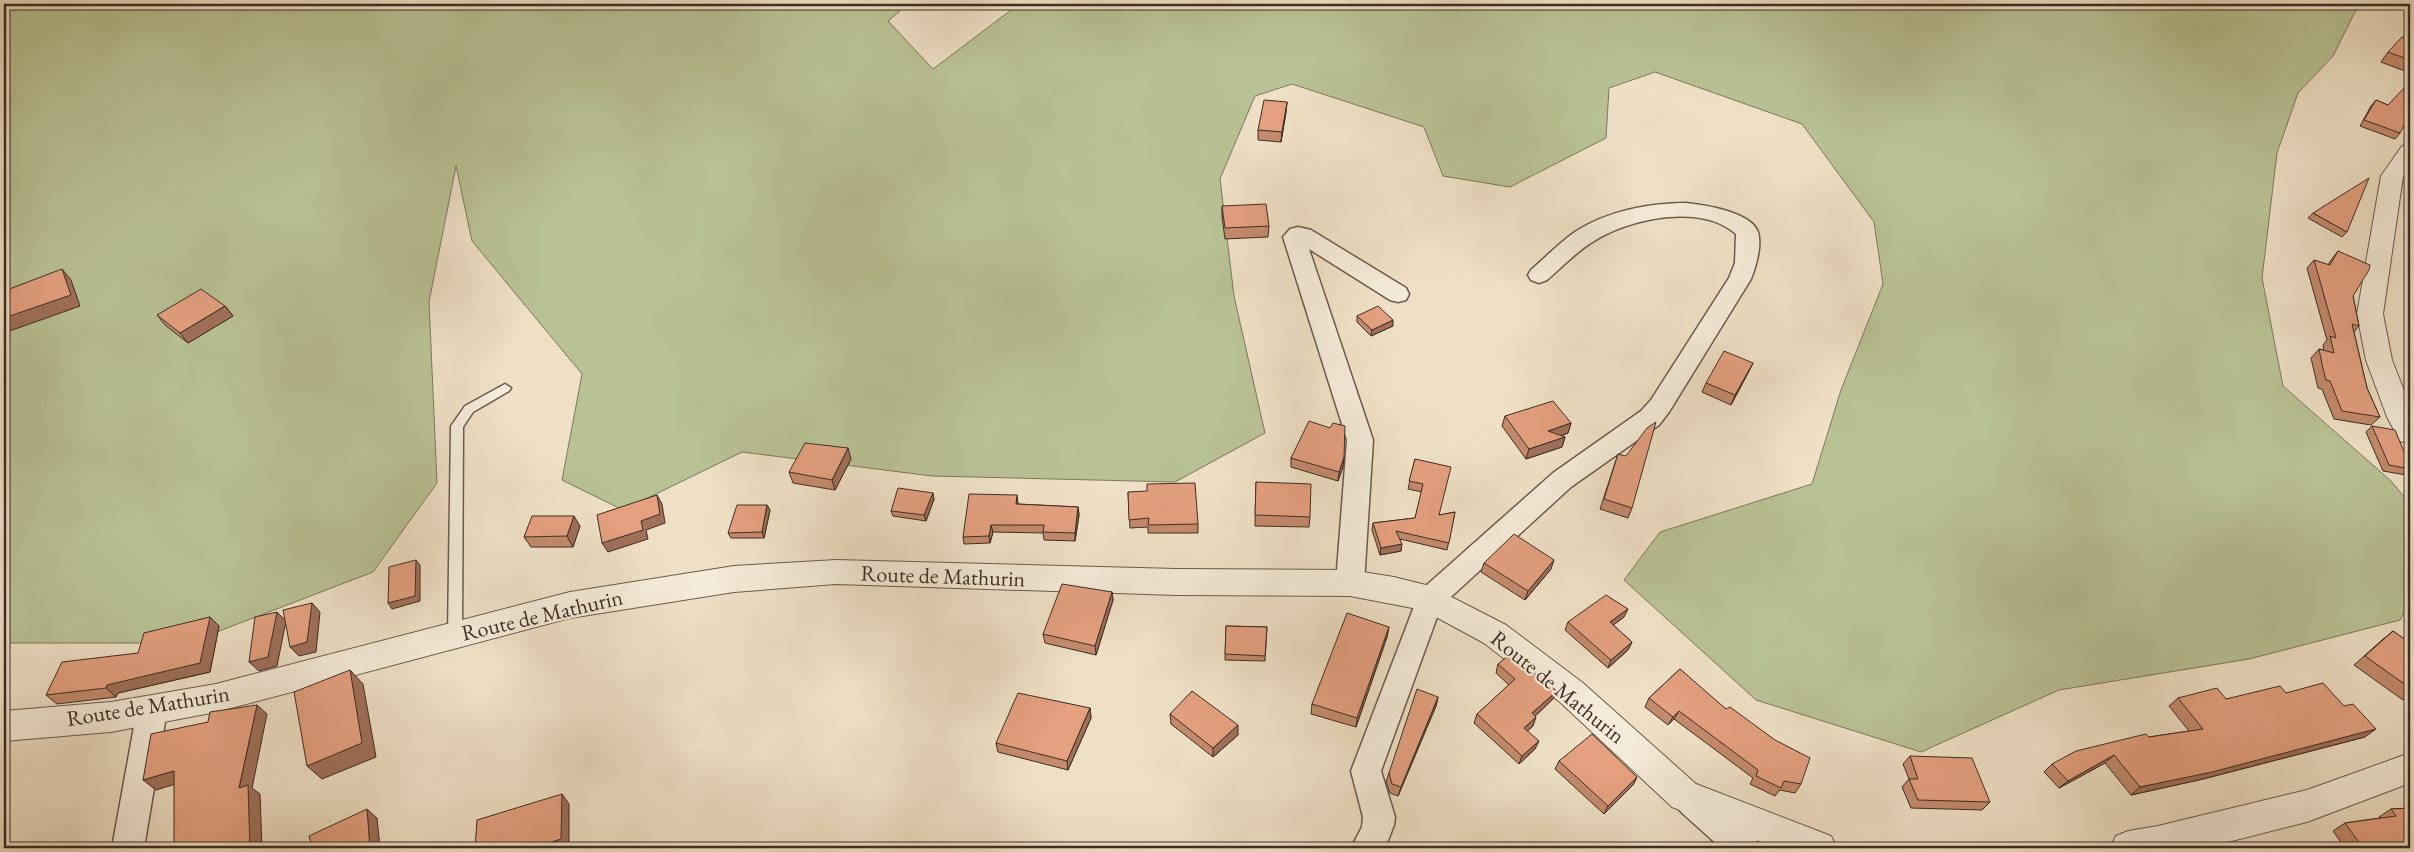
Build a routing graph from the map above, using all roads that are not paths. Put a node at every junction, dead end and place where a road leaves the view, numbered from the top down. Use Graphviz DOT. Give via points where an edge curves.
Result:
graph roads {
  1 [pos="2406,166"];
  2 [pos="1539,275"];
  3 [pos="1398,294"];
  4 [pos="505,388"];
  5 [pos="2410,434"];
  6 [pos="1350,583"];
  7 [pos="1430,600"];
  8 [pos="455,634"];
  9 [pos="152,710"];
  10 [pos="4,726"];
  11 [pos="2410,768"];
  12 [pos="1684,796"];
  13 [pos="128,848"];
  14 [pos="1367,848"];
  15 [pos="1744,848"];
  16 [pos="1819,848"];
  17 [pos="2128,848"];
  1 -- 5 [label="street" via="2392,176 2370,314 2379,360"];
  2 -- 7 [label="street" via="1590,233 1645,213 1694,210 1735,222 1747,233 1746,263 1740,279 1650,418 1562,480"];
  3 -- 6 [label="street" via="1303,235 1294,237 1358,429 1360,450"];
  4 -- 8 [label="lane" via="469,409 456,426"];
  6 -- 7 [label="street, Route de Mathurin"];
  6 -- 8 [label="street, Route de Mathurin" via="1176,582 836,572 734,579 570,605"];
  7 -- 12 [label="street, Route de Mathurin" via="1495,634 1540,668 1572,693"];
  7 -- 14 [label="street" via="1366,771 1380,819 1378,832"];
  8 -- 9 [label="street, Route de Mathurin" via="216,698"];
  9 -- 10 [label="street, Route de Mathurin"];
  9 -- 13 [label="street"];
  11 -- 17 [label="street" via="2307,806"];
  12 -- 15 [label="street"];
  12 -- 16 [label="street, Route de Mathurin"];
}
